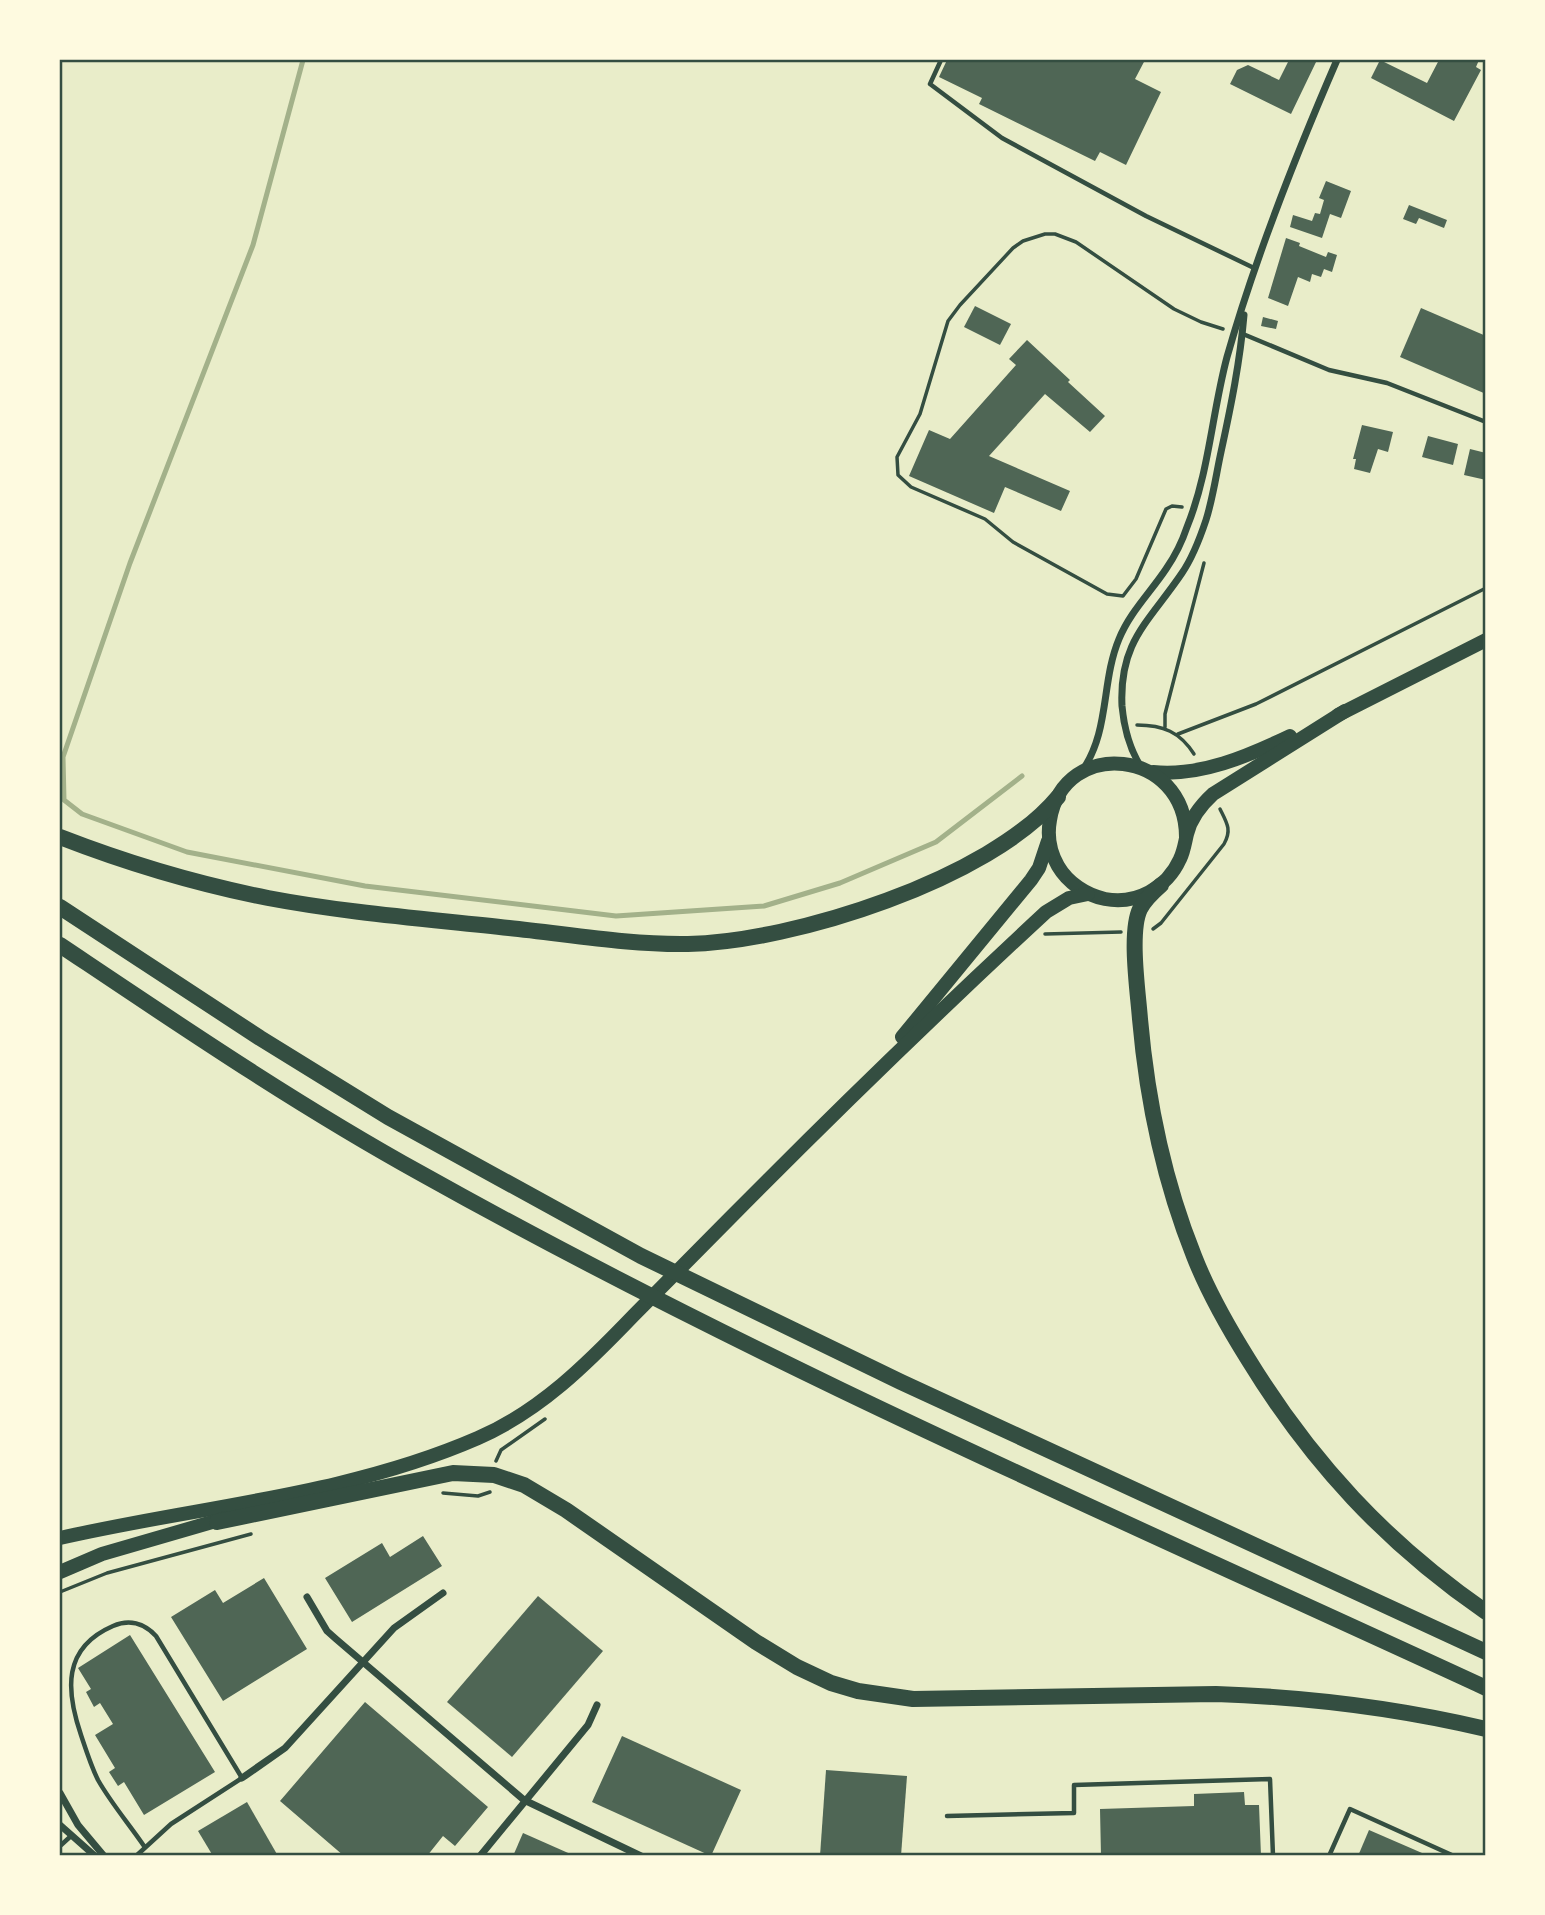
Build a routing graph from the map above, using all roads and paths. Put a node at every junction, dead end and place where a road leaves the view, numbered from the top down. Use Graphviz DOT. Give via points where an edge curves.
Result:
graph roads {
  1 [pos="941,60"];
  2 [pos="1337,60"];
  3 [pos="1255,269"];
  4 [pos="1239,333"];
  5 [pos="1486,422"];
  6 [pos="1194,509"];
  7 [pos="1194,552"];
  8 [pos="1486,588"];
  9 [pos="1486,640"];
  10 [pos="1345,711"];
  11 [pos="1146,770"];
  12 [pos="1080,774"];
  13 [pos="1058,797"];
  14 [pos="1049,836"];
  15 [pos="60,837"];
  16 [pos="1186,837"];
  17 [pos="1161,885"];
  18 [pos="1088,894"];
  19 [pos="60,907"];
  20 [pos="60,944"];
  21 [pos="866,1081"];
  22 [pos="493,1487"];
  23 [pos="434,1494"];
  24 [pos="280,1498"];
  25 [pos="216,1522"];
  26 [pos="258,1532"];
  27 [pos="60,1538"];
  28 [pos="60,1572"];
  29 [pos="60,1592"];
  30 [pos="443,1594"];
  31 [pos="307,1597"];
  32 [pos="1486,1612"];
  33 [pos="1486,1652"];
  34 [pos="363,1662"];
  35 [pos="1486,1688"];
  36 [pos="597,1705"];
  37 [pos="1486,1729"];
  38 [pos="242,1778"];
  39 [pos="60,1793"];
  40 [pos="524,1800"];
  41 [pos="947,1816"];
  42 [pos="60,1825"];
  43 [pos="71,1836"];
  44 [pos="60,1846"];
  45 [pos="144,1846"];
  46 [pos="94,1856"];
  47 [pos="104,1856"];
  48 [pos="135,1856"];
  49 [pos="480,1856"];
  50 [pos="641,1856"];
  51 [pos="1273,1856"];
  52 [pos="1329,1856"];
  53 [pos="1454,1856"];
  1 -- 3 [label="lane" via="930,84 1002,138"];
  2 -- 3 [label="street" via="1294,160"];
  3 -- 4 [label="street"];
  4 -- 5 [label="lane" via="1329,370 1387,383"];
  4 -- 6 [label="street" via="1223,375"];
  4 -- 6 [label="path" via="1174,309 1076,242 1055,234 1034,236 1013,248 948,321 920,414 897,457 898,475 911,487 985,519 1013,542 1107,594 1122,596 1136,579 1166,509"];
  4 -- 7 [label="street" via="1239,367 1209,508"];
  6 -- 12 [label="street" via="1178,549 1132,613 1118,642 1099,735"];
  7 -- 8 [label="path" via="1204,559 1164,722 1178,734 1256,704"];
  7 -- 11 [label="street" via="1148,617 1126,662 1122,690 1125,726 1131,749"];
  9 -- 10 [label="main road"];
  10 -- 11 [label="main road" via="1238,758 1191,772"];
  10 -- 16 [label="main road" via="1213,794 1195,815"];
  11 -- 12 [label="main road" via="1119,763"];
  11 -- 16 [label="main road" via="1175,794 1184,815"];
  12 -- 13 [label="main road"];
  13 -- 14 [label="main road"];
  13 -- 15 [label="highway" via="1010,839 973,862 907,892 792,929 689,944 323,907 219,887"];
  14 -- 18 [label="main road" via="1064,875"];
  14 -- 21 [label="main road" via="1031,880"];
  16 -- 17 [label="main road" via="1181,859"];
  17 -- 18 [label="main road" via="1131,899 1108,900"];
  17 -- 32 [label="highway" via="1140,908 1135,932 1140,1026 1157,1129 1195,1258 1234,1337 1310,1451 1381,1526"];
  18 -- 21 [label="main road" via="1069,898 1046,912"];
  19 -- 33 [label="highway" via="388,1117 641,1256 901,1382"];
  20 -- 35 [label="highway" via="330,1121 589,1264 806,1373"];
  21 -- 24 [label="main road" via="621,1329 536,1407 446,1451"];
  22 -- 23 [label="path" via="486,1496"];
  24 -- 25 [label="main road"];
  24 -- 27 [label="main road"];
  25 -- 28 [label="main road" via="102,1553"];
  25 -- 37 [label="highway" via="453,1473 494,1475 524,1485 566,1510 797,1667 858,1692 913,1699 1265,1695 1376,1708"];
  26 -- 29 [label="path" via="107,1573"];
  30 -- 34 [label="street" via="403,1620"];
  31 -- 34 [label="street" via="327,1630"];
  34 -- 38 [label="street" via="285,1748"];
  34 -- 40 [label="street"];
  36 -- 40 [label="street" via="588,1725"];
  38 -- 45 [label="lane"];
  38 -- 45 [label="lane" via="150,1629 123,1623 95,1637 74,1663 70,1692 76,1720 97,1778"];
  39 -- 47 [label="street" via="78,1825"];
  40 -- 49 [label="street"];
  40 -- 50 [label="street"];
  41 -- 51 [label="lane" via="1074,1813 1074,1785 1270,1779"];
  42 -- 43 [label="street"];
  43 -- 44 [label="lane"];
  43 -- 46 [label="street"];
  45 -- 48 [label="lane"];
  52 -- 53 [label="lane" via="1350,1809"];
}
